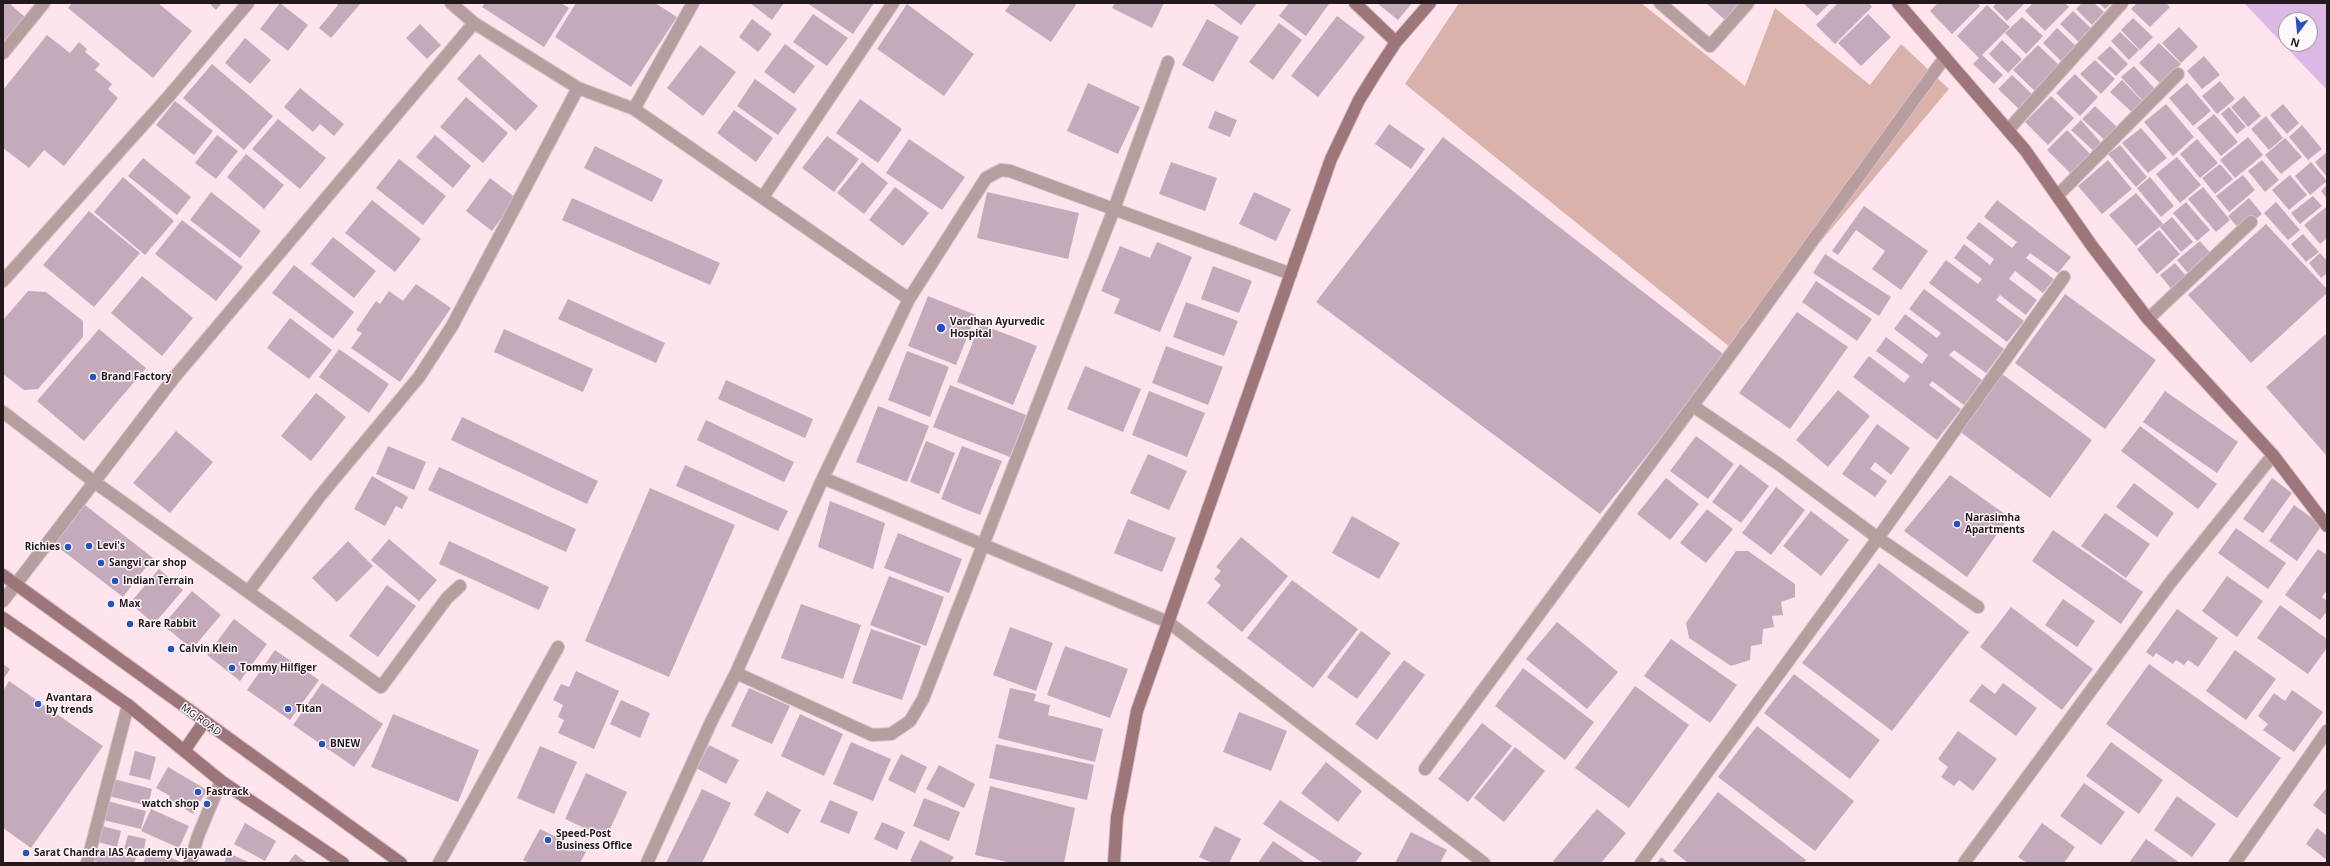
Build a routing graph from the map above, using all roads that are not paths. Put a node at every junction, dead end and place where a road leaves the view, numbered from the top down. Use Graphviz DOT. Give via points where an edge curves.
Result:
graph roads {
  1 [pos="44,3"];
  2 [pos="248,3"];
  3 [pos="451,3"];
  4 [pos="693,3"];
  5 [pos="893,3"];
  6 [pos="1354,3"];
  7 [pos="1430,3"];
  8 [pos="1660,3"];
  9 [pos="1748,3"];
  10 [pos="1898,3"];
  11 [pos="2122,3"];
  12 [pos="474,23"];
  13 [pos="1396,42"];
  14 [pos="3,53"];
  15 [pos="1945,58"];
  16 [pos="1168,62"];
  17 [pos="2178,74"];
  18 [pos="578,88"];
  19 [pos="634,108"];
  20 [pos="2008,130"];
  21 [pos="2058,195"];
  22 [pos="763,197"];
  23 [pos="1114,209"];
  24 [pos="2251,222"];
  25 [pos="1291,274"];
  26 [pos="2064,277"];
  27 [pos="3,281"];
  28 [pos="909,299"];
  29 [pos="2148,319"];
  30 [pos="1693,406"];
  31 [pos="3,412"];
  32 [pos="2272,455"];
  33 [pos="823,478"];
  34 [pos="93,481"];
  35 [pos="2327,526"];
  36 [pos="1878,538"];
  37 [pos="982,544"];
  38 [pos="3,575"];
  39 [pos="16,585"];
  40 [pos="460,586"];
  41 [pos="248,592"];
  42 [pos="3,601"];
  43 [pos="1978,607"];
  44 [pos="3,618"];
  45 [pos="1168,622"];
  46 [pos="558,647"];
  47 [pos="736,673"];
  48 [pos="128,705"];
  49 [pos="204,722"];
  50 [pos="2327,731"];
  51 [pos="184,751"];
  52 [pos="1425,769"];
  53 [pos="221,781"];
  54 [pos="87,863"];
  55 [pos="190,863"];
  56 [pos="343,863"];
  57 [pos="401,863"];
  58 [pos="439,863"];
  59 [pos="647,863"];
  60 [pos="1114,863"];
  61 [pos="1484,863"];
  62 [pos="1641,863"];
  63 [pos="1964,863"];
  64 [pos="2235,863"];
  1 -- 14 [label="street"];
  2 -- 27 [label="street" via="169,96"];
  3 -- 12 [label="street"];
  4 -- 19 [label="street"];
  5 -- 22 [label="street"];
  6 -- 13 [label="street"];
  7 -- 13 [label="street"];
  8 -- 9 [label="street" via="1710,46"];
  10 -- 15 [label="street"];
  11 -- 20 [label="street"];
  12 -- 18 [label="street"];
  12 -- 34 [label="street" via="173,379"];
  13 -- 25 [label="street" via="1359,100 1331,159"];
  15 -- 20 [label="street"];
  15 -- 30 [label="street"];
  16 -- 23 [label="street"];
  17 -- 21 [label="street"];
  18 -- 19 [label="street"];
  18 -- 41 [label="street" via="452,326 419,377 320,496"];
  19 -- 22 [label="street"];
  20 -- 21 [label="street"];
  21 -- 29 [label="street" via="2092,246"];
  22 -- 28 [label="street"];
  23 -- 25 [label="street"];
  23 -- 28 [label="street" via="1010,171 1000,170 992,173 986,178"];
  23 -- 37 [label="street"];
  24 -- 29 [label="street"];
  25 -- 45 [label="street"];
  26 -- 36 [label="street"];
  28 -- 33 [label="street"];
  29 -- 32 [label="street"];
  30 -- 36 [label="street" via="1777,463"];
  30 -- 52 [label="street"];
  31 -- 34 [label="street"];
  32 -- 35 [label="street"];
  32 -- 63 [label="street" via="2170,583"];
  33 -- 37 [label="street"];
  33 -- 47 [label="street"];
  34 -- 39 [label="street"];
  34 -- 41 [label="street"];
  36 -- 43 [label="street"];
  36 -- 62 [label="street"];
  37 -- 45 [label="street"];
  37 -- 47 [label="street" via="923,699 910,721 891,734 872,735"];
  38 -- 39 [label="street, MG ROAD"];
  39 -- 42 [label="street"];
  39 -- 49 [label="street, MG ROAD"];
  40 -- 41 [label="street" via="447,598 381,687"];
  44 -- 48 [label="street"];
  45 -- 60 [label="street" via="1137,711 1117,817"];
  45 -- 61 [label="street"];
  46 -- 58 [label="street"];
  47 -- 59 [label="street"];
  48 -- 51 [label="street"];
  48 -- 54 [label="street"];
  49 -- 51 [label="street"];
  49 -- 57 [label="street, MG ROAD"];
  50 -- 64 [label="street"];
  51 -- 53 [label="street"];
  53 -- 55 [label="street" via="198,836"];
  53 -- 56 [label="street"];
}
